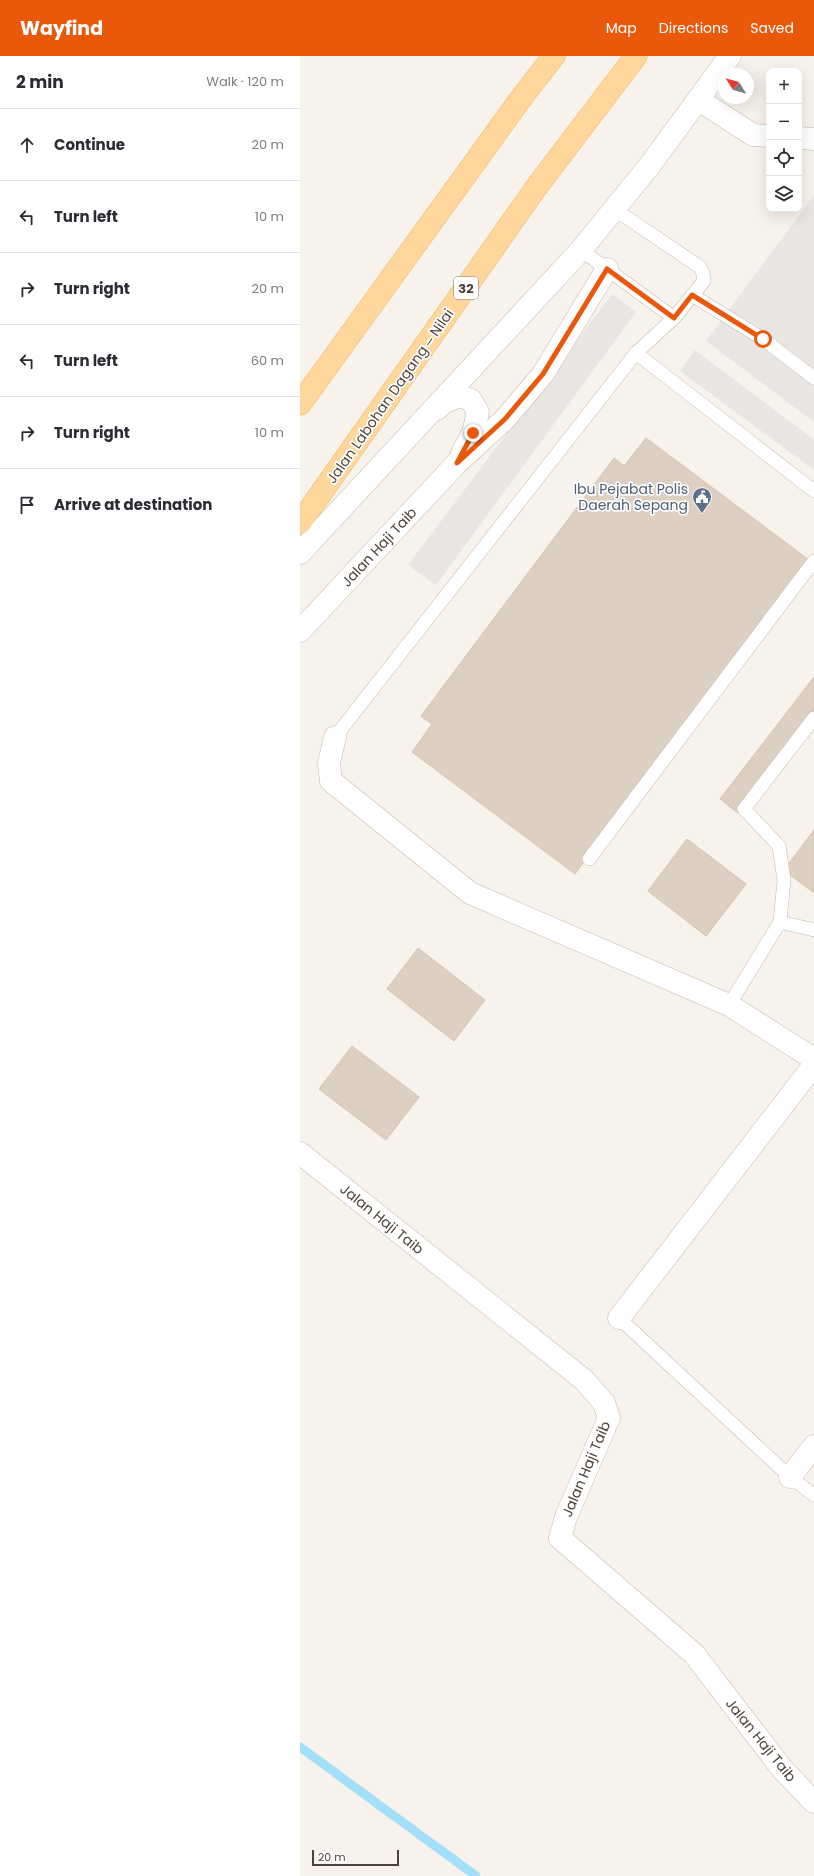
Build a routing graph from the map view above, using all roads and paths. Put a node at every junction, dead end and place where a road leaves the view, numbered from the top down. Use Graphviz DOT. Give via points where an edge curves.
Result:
graph roads {
  1 [pos="554,56"];
  2 [pos="636,56"];
  3 [pos="730,56"];
  4 [pos="699,100"];
  5 [pos="766,136"];
  6 [pos="802,138"];
  7 [pos="814,139"];
  8 [pos="614,209"];
  9 [pos="581,250"];
  10 [pos="607,269"];
  11 [pos="692,295"];
  12 [pos="674,318"];
  13 [pos="636,353"];
  14 [pos="814,378"];
  15 [pos="300,404"];
  16 [pos="407,437"];
  17 [pos="457,463"];
  18 [pos="814,491"];
  19 [pos="300,523"];
  20 [pos="300,553"];
  21 [pos="814,561"];
  22 [pos="300,631"];
  23 [pos="814,718"];
  24 [pos="335,737"];
  25 [pos="589,859"];
  26 [pos="780,922"];
  27 [pos="814,930"];
  28 [pos="729,1005"];
  29 [pos="814,1059"];
  30 [pos="814,1065"];
  31 [pos="300,1153"];
  32 [pos="619,1318"];
  33 [pos="814,1446"];
  34 [pos="790,1477"];
  35 [pos="814,1495"];
  36 [pos="814,1802"];
  1 -- 15 [label="main road"];
  2 -- 19 [label="main road, Jalan Labohan Dagang ‒ Nilai / 32" via="538,186"];
  3 -- 4 [label="street"];
  4 -- 5 [label="street" via="753,135"];
  4 -- 8 [label="street"];
  6 -- 7 [label="street"];
  8 -- 9 [label="street"];
  8 -- 11 [label="lane" via="700,268 704,281"];
  9 -- 10 [label="lane"];
  9 -- 16 [label="street"];
  10 -- 12 [label="lane"];
  10 -- 17 [label="street" via="543,374 505,419"];
  11 -- 12 [label="lane"];
  11 -- 14 [label="lane" via="763,339"];
  12 -- 13 [label="lane"];
  13 -- 18 [label="lane"];
  13 -- 24 [label="lane"];
  16 -- 17 [label="street" via="443,403 459,396 471,400 478,412 473,433"];
  16 -- 20 [label="street"];
  17 -- 22 [label="street, Jalan Haji Taib"];
  21 -- 25 [label="lane"];
  23 -- 26 [label="lane" via="744,809 779,846 784,880"];
  24 -- 28 [label="street" via="329,763 331,781 470,894"];
  26 -- 27 [label="lane"];
  26 -- 28 [label="lane"];
  28 -- 29 [label="street"];
  30 -- 32 [label="street"];
  31 -- 36 [label="street, Jalan Haji Taib" via="584,1380 604,1403 609,1418 566,1517 560,1538 694,1654 783,1770"];
  32 -- 34 [label="lane"];
  33 -- 34 [label="street"];
  34 -- 35 [label="lane"];
}
